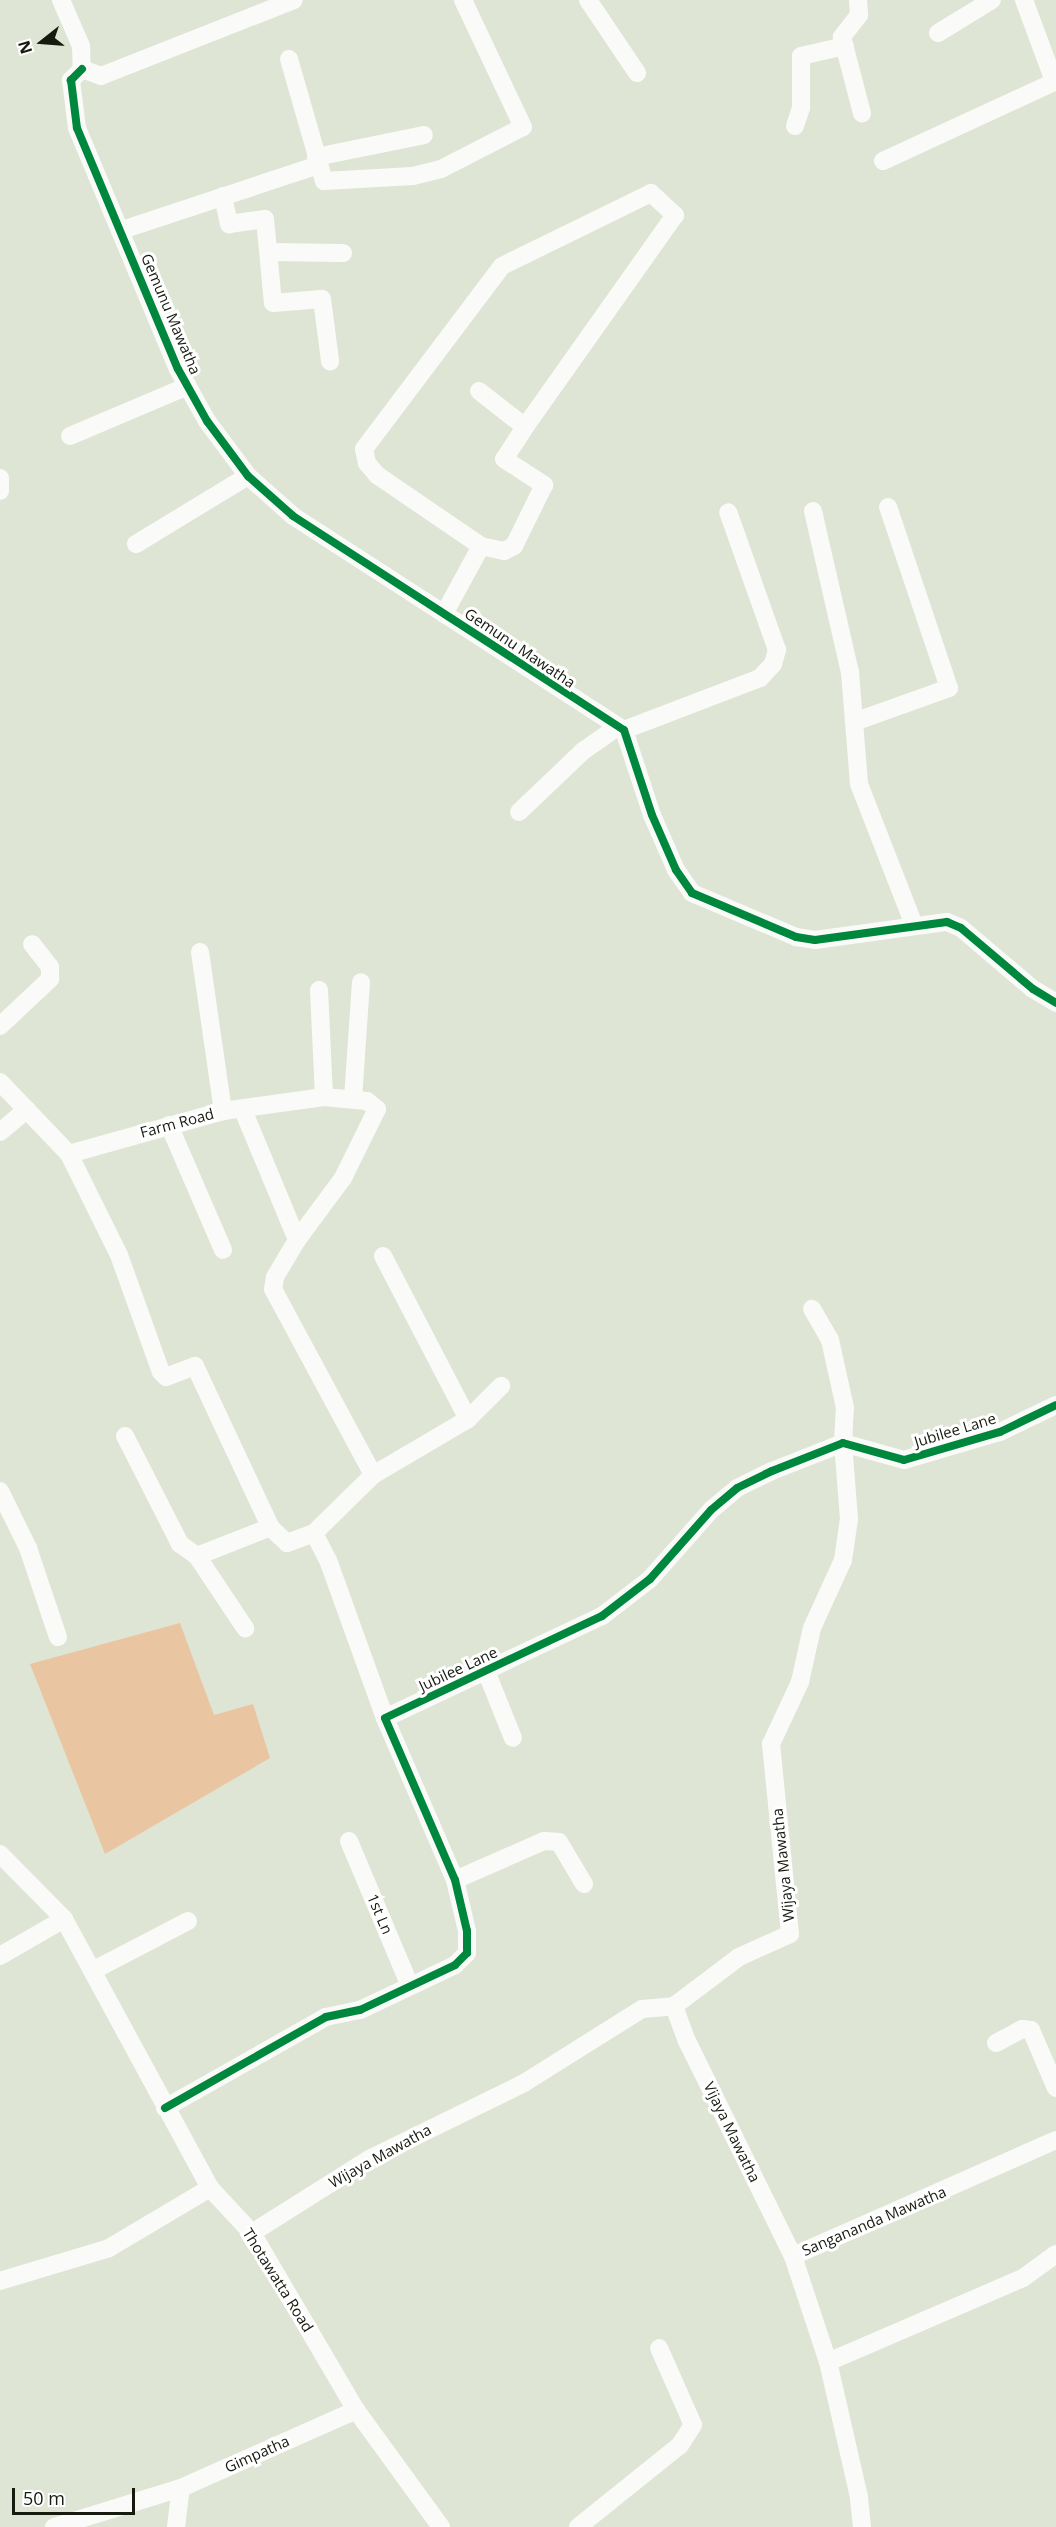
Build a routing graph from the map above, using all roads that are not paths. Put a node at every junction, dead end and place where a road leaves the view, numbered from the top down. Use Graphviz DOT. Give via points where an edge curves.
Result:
graph roads {
  1 [pos="61,0"];
  2 [pos="294,0"];
  3 [pos="463,0"];
  4 [pos="588,0"];
  5 [pos="858,0"];
  6 [pos="992,0"];
  7 [pos="1024,0"];
  8 [pos="938,33"];
  9 [pos="845,46"];
  10 [pos="289,59"];
  11 [pos="82,69"];
  12 [pos="637,74"];
  13 [pos="1055,81"];
  14 [pos="862,112"];
  15 [pos="795,126"];
  16 [pos="424,135"];
  17 [pos="883,160"];
  18 [pos="317,161"];
  19 [pos="223,196"];
  20 [pos="122,230"];
  21 [pos="270,252"];
  22 [pos="343,253"];
  23 [pos="330,361"];
  24 [pos="188,387"];
  25 [pos="479,391"];
  26 [pos="525,427"];
  27 [pos="70,436"];
  28 [pos="248,476"];
  29 [pos="0,478"];
  30 [pos="0,491"];
  31 [pos="888,507"];
  32 [pos="728,512"];
  33 [pos="813,512"];
  34 [pos="136,544"];
  35 [pos="481,546"];
  36 [pos="444,614"];
  37 [pos="854,722"];
  38 [pos="620,729"];
  39 [pos="519,812"];
  40 [pos="914,926"];
  41 [pos="32,944"];
  42 [pos="200,952"];
  43 [pos="361,982"];
  44 [pos="319,990"];
  45 [pos="1056,1003"];
  46 [pos="0,1026"];
  47 [pos="0,1082"];
  48 [pos="324,1097"];
  49 [pos="353,1099"];
  50 [pos="27,1109"];
  51 [pos="243,1110"];
  52 [pos="223,1111"];
  53 [pos="169,1125"];
  54 [pos="0,1132"];
  55 [pos="69,1154"];
  56 [pos="297,1240"];
  57 [pos="223,1250"];
  58 [pos="383,1256"];
  59 [pos="812,1309"];
  60 [pos="501,1386"];
  61 [pos="1056,1405"];
  62 [pos="468,1419"];
  63 [pos="125,1436"];
  64 [pos="843,1443"];
  65 [pos="373,1475"];
  66 [pos="0,1491"];
  67 [pos="271,1527"];
  68 [pos="314,1533"];
  69 [pos="197,1556"];
  70 [pos="244,1628"];
  71 [pos="58,1637"];
  72 [pos="486,1671"];
  73 [pos="385,1718"];
  74 [pos="513,1738"];
  75 [pos="350,1841"];
  76 [pos="0,1854"];
  77 [pos="455,1880"];
  78 [pos="584,1884"];
  79 [pos="64,1919"];
  80 [pos="188,1921"];
  81 [pos="0,1956"];
  82 [pos="94,1970"];
  83 [pos="410,1986"];
  84 [pos="674,2006"];
  85 [pos="996,2043"];
  86 [pos="1056,2088"];
  87 [pos="165,2108"];
  88 [pos="1056,2140"];
  89 [pos="210,2188"];
  90 [pos="252,2233"];
  91 [pos="1056,2254"];
  92 [pos="793,2256"];
  93 [pos="0,2281"];
  94 [pos="659,2348"];
  95 [pos="828,2362"];
  96 [pos="356,2410"];
  97 [pos="181,2488"];
  98 [pos="54,2527"];
  99 [pos="176,2527"];
  100 [pos="441,2527"];
  101 [pos="578,2527"];
  102 [pos="862,2527"];
  1 -- 11 [label="street" via="81,46"];
  2 -- 11 [label="street" via="101,76"];
  3 -- 18 [label="street" via="523,127 441,169 413,176 334,184 324,181"];
  4 -- 12 [label="street"];
  5 -- 9 [label="street" via="858,15 842,37"];
  6 -- 8 [label="street"];
  7 -- 13 [label="street"];
  9 -- 14 [label="street"];
  9 -- 15 [label="street" via="801,57 801,108"];
  10 -- 18 [label="street"];
  11 -- 20 [label="street, Gemunu Mawatha" via="71,80 77,128"];
  13 -- 17 [label="street"];
  16 -- 18 [label="street"];
  18 -- 19 [label="street"];
  19 -- 20 [label="street"];
  19 -- 21 [label="street" via="229,224 265,219"];
  20 -- 24 [label="street, Gemunu Mawatha"];
  21 -- 22 [label="street"];
  21 -- 23 [label="street" via="273,303 321,299"];
  24 -- 27 [label="street"];
  24 -- 28 [label="street, Gemunu Mawatha" via="207,421"];
  25 -- 26 [label="street"];
  26 -- 35 [label="street" via="504,459 544,484 541,493 514,546 504,551"];
  26 -- 35 [label="street" via="675,215 651,193 502,266 364,449 367,463 377,475"];
  28 -- 34 [label="street"];
  28 -- 36 [label="street, Gemunu Mawatha" via="293,516"];
  29 -- 30 [label="street"];
  31 -- 37 [label="street" via="949,688"];
  32 -- 38 [label="street" via="777,650 773,664 760,678"];
  33 -- 37 [label="street" via="850,672"];
  35 -- 36 [label="street"];
  36 -- 38 [label="street, Gemunu Mawatha"];
  37 -- 40 [label="street" via="859,784"];
  38 -- 39 [label="street" via="583,751"];
  38 -- 40 [label="street" via="676,870 692,893 796,937 815,940"];
  40 -- 45 [label="street" via="946,922 961,928 1033,989"];
  41 -- 46 [label="street" via="50,967 50,979"];
  42 -- 52 [label="street"];
  43 -- 49 [label="street"];
  44 -- 48 [label="street"];
  47 -- 50 [label="street"];
  48 -- 49 [label="street, Farm Road"];
  48 -- 51 [label="street, Farm Road"];
  49 -- 56 [label="street" via="372,1105 377,1109 376,1115 343,1178"];
  50 -- 54 [label="street"];
  50 -- 55 [label="street"];
  51 -- 52 [label="street, Farm Road"];
  51 -- 56 [label="street"];
  52 -- 53 [label="street, Farm Road"];
  53 -- 55 [label="street, Farm Road"];
  53 -- 57 [label="street"];
  55 -- 67 [label="street" via="118,1255 161,1372 166,1377 195,1366"];
  56 -- 65 [label="street" via="275,1277 275,1297"];
  58 -- 62 [label="street"];
  59 -- 64 [label="street" via="830,1340 845,1408"];
  60 -- 62 [label="street"];
  61 -- 64 [label="street, Jubilee Lane" via="1000,1432 904,1460"];
  62 -- 65 [label="street"];
  63 -- 69 [label="street" via="180,1544"];
  64 -- 72 [label="street, Jubilee Lane" via="737,1488 711,1510 650,1579 602,1616"];
  64 -- 84 [label="street, Wijaya Mawatha" via="849,1518 843,1560 812,1628 800,1682 771,1744 790,1934 739,1956"];
  65 -- 68 [label="street"];
  66 -- 71 [label="street" via="28,1548"];
  67 -- 68 [label="street" via="287,1543"];
  67 -- 69 [label="street"];
  68 -- 73 [label="street" via="328,1560"];
  69 -- 70 [label="street"];
  72 -- 73 [label="street, Jubilee Lane"];
  72 -- 74 [label="street"];
  73 -- 77 [label="street"];
  75 -- 83 [label="street, 1st Ln"];
  76 -- 79 [label="street, Thotawatta Road"];
  77 -- 78 [label="street" via="544,1841 559,1842"];
  77 -- 83 [label="street" via="467,1931 467,1953 455,1965"];
  79 -- 81 [label="street"];
  79 -- 82 [label="street, Thotawatta Road"];
  80 -- 82 [label="street"];
  82 -- 87 [label="street, Thotawatta Road"];
  83 -- 87 [label="street" via="360,2010 326,2017"];
  84 -- 90 [label="street, Wijaya Mawatha" via="642,2009 524,2084 369,2159"];
  84 -- 92 [label="street, Vijaya Mawatha"];
  85 -- 86 [label="street" via="1022,2029 1030,2030"];
  87 -- 89 [label="street, Thotawatta Road"];
  88 -- 92 [label="street, Sangananda Mawatha"];
  89 -- 90 [label="street, Thotawatta Road"];
  89 -- 93 [label="street" via="109,2248"];
  90 -- 96 [label="street, Thotawatta Road"];
  91 -- 95 [label="street" via="1023,2278"];
  92 -- 95 [label="street, Sangananda Mawatha"];
  94 -- 101 [label="street" via="693,2425 680,2445"];
  95 -- 102 [label="street, Sangananda Mawatha" via="859,2497"];
  96 -- 97 [label="street, Gimpatha"];
  96 -- 100 [label="street, Thotawatta Road"];
  97 -- 98 [label="street, Gimpatha"];
  97 -- 99 [label="street"];
}
